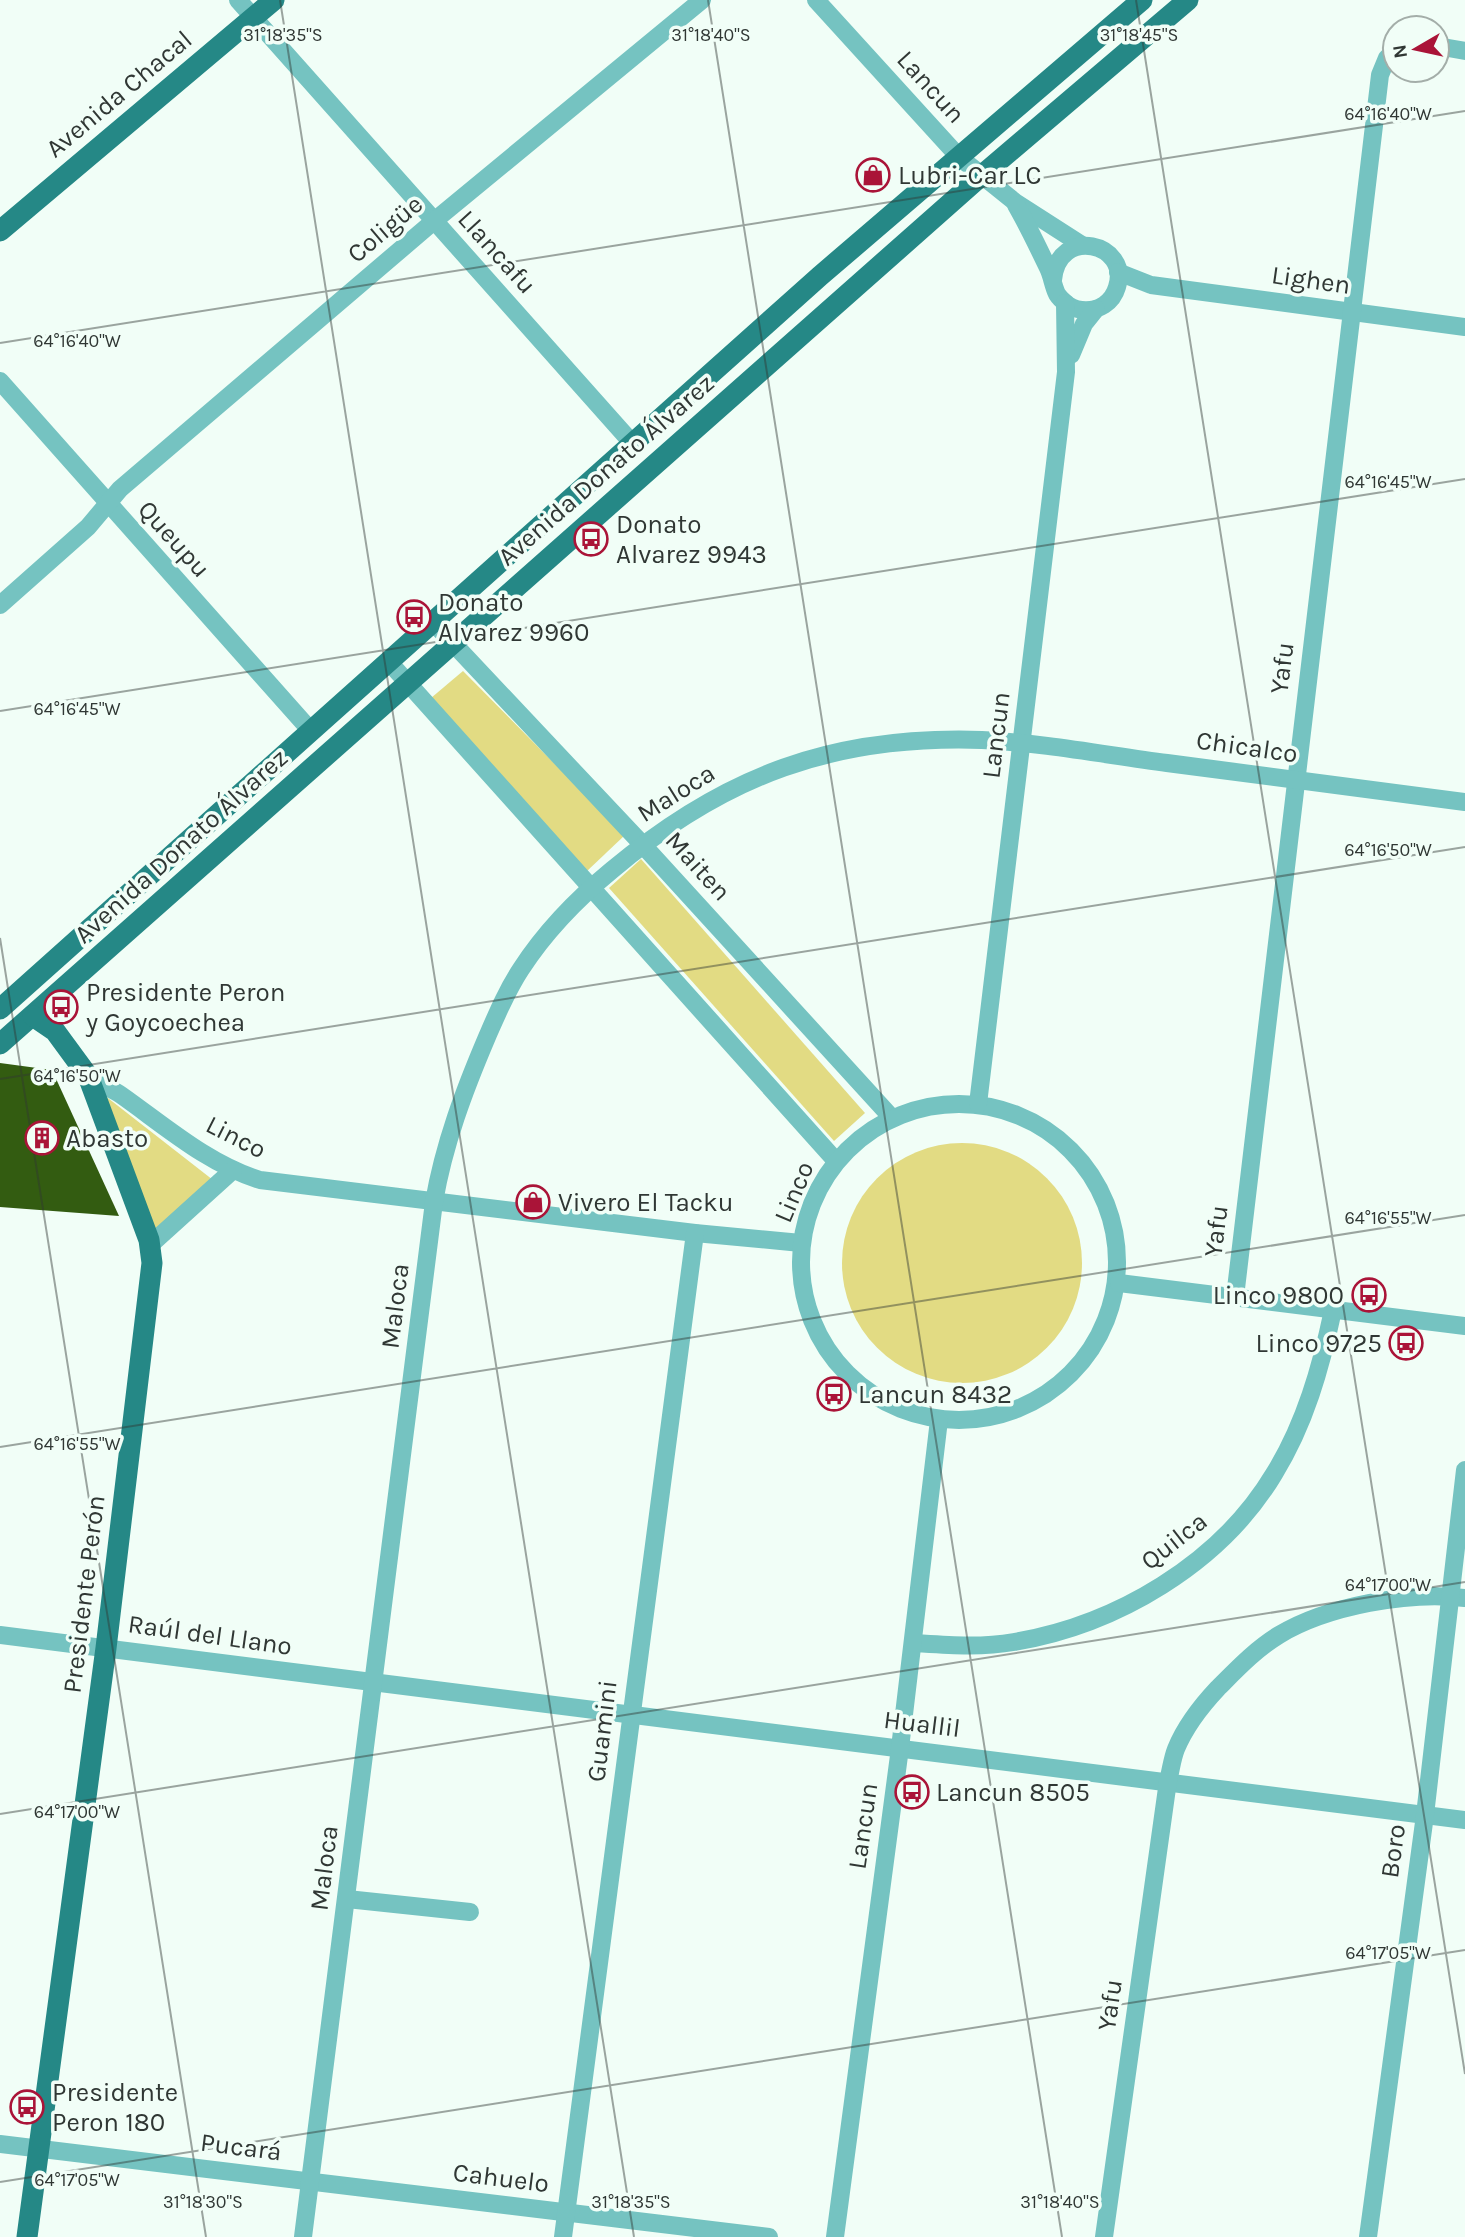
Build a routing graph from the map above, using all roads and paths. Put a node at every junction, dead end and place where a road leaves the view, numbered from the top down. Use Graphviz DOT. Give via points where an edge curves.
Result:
graph roads {
  1 [pos="238,0"];
  2 [pos="274,0"];
  3 [pos="702,0"];
  4 [pos="816,0"];
  5 [pos="1142,0"];
  6 [pos="1188,0"];
  7 [pos="253,17"];
  8 [pos="1381,73"];
  9 [pos="959,157"];
  10 [pos="981,176"];
  11 [pos="1014,202"];
  12 [pos="434,221"];
  13 [pos="0,231"];
  14 [pos="1082,245"];
  15 [pos="1118,272"];
  16 [pos="1053,280"];
  17 [pos="1151,285"];
  18 [pos="1065,303"];
  19 [pos="1103,304"];
  20 [pos="1350,312"];
  21 [pos="1465,327"];
  22 [pos="1066,372"];
  23 [pos="0,381"];
  24 [pos="633,444"];
  25 [pos="107,503"];
  26 [pos="0,605"];
  27 [pos="433,622"];
  28 [pos="451,644"];
  29 [pos="389,662"];
  30 [pos="408,682"];
  31 [pos="311,731"];
  32 [pos="1022,744"];
  33 [pos="1295,780"];
  34 [pos="1465,802"];
  35 [pos="642,844"];
  36 [pos="592,887"];
  37 [pos="3,1001"];
  38 [pos="33,1016"];
  39 [pos="0,1044"];
  40 [pos="88,1076"];
  41 [pos="978,1104"];
  42 [pos="892,1118"];
  43 [pos="836,1161"];
  44 [pos="233,1170"];
  45 [pos="434,1202"];
  46 [pos="695,1233"];
  47 [pos="801,1243"];
  48 [pos="150,1245"];
  49 [pos="1119,1283"];
  50 [pos="1235,1297"];
  51 [pos="1332,1310"];
  52 [pos="1465,1326"];
  53 [pos="939,1420"];
  54 [pos="1465,1470"];
  55 [pos="1457,1597"];
  56 [pos="0,1634"];
  57 [pos="913,1643"];
  58 [pos="106,1648"];
  59 [pos="372,1683"];
  60 [pos="630,1716"];
  61 [pos="900,1748"];
  62 [pos="1168,1781"];
  63 [pos="1424,1815"];
  64 [pos="1465,1820"];
  65 [pos="347,1899"];
  66 [pos="470,1912"];
  67 [pos="0,2144"];
  68 [pos="38,2148"];
  69 [pos="309,2182"];
  70 [pos="566,2213"];
  71 [pos="27,2237"];
  72 [pos="303,2237"];
  73 [pos="563,2237"];
  74 [pos="769,2237"];
  75 [pos="835,2237"];
  76 [pos="1104,2237"];
  77 [pos="1368,2237"];
  1 -- 7 [label="street, Llancafu"];
  2 -- 7 [label="main road, Avenida Chacal"];
  3 -- 12 [label="street, Coligüe"];
  4 -- 9 [label="street, Lancun"];
  5 -- 9 [label="main road, Avenida Donato Álvarez"];
  6 -- 10 [label="main road, Avenida Donato Álvarez"];
  7 -- 12 [label="street, Llancafu"];
  7 -- 13 [label="main road, Avenida Chacal"];
  8 -- 20 [label="street, Yafu"];
  9 -- 10 [label="street, Lancun"];
  9 -- 24 [label="main road, Avenida Donato Álvarez"];
  10 -- 11 [label="street, Lancun"];
  10 -- 28 [label="main road, Avenida Donato Álvarez"];
  11 -- 14 [label="street, Lancun"];
  11 -- 16 [label="street, Lancun"];
  12 -- 24 [label="street, Llancafu"];
  12 -- 25 [label="street, Coligüe"];
  14 -- 15 [label="street, Lancun" via="1101,249"];
  14 -- 16 [label="street" via="1058,261"];
  15 -- 17 [label="street, Lighen"];
  15 -- 19 [label="street, Lancun" via="1118,282"];
  16 -- 18 [label="street, Lancun"];
  17 -- 19 [label="street, Lighen"];
  17 -- 20 [label="street, Lighen"];
  18 -- 19 [label="street" via="1085,311"];
  18 -- 22 [label="street, Lancun"];
  19 -- 22 [label="street, Lancun" via="1084,324"];
  20 -- 21 [label="street, Lighen"];
  20 -- 33 [label="street, Yafu"];
  22 -- 32 [label="street, Lancun"];
  23 -- 25 [label="street, Queupu"];
  24 -- 27 [label="main road, Avenida Donato Álvarez"];
  25 -- 26 [label="street, Coligüe" via="88,527"];
  25 -- 31 [label="street, Queupu"];
  27 -- 28 [label="street, Maiten"];
  27 -- 29 [label="main road, Avenida Donato Álvarez"];
  28 -- 30 [label="main road, Avenida Donato Álvarez"];
  28 -- 35 [label="street, Maiten"];
  29 -- 30 [label="street"];
  29 -- 31 [label="main road, Avenida Donato Álvarez"];
  30 -- 36 [label="street"];
  30 -- 38 [label="main road, Avenida Donato Álvarez"];
  31 -- 37 [label="main road, Avenida Donato Álvarez"];
  32 -- 33 [label="street, Chicalco"];
  32 -- 35 [label="street, Maloca" via="942,740 837,751 753,778 700,805"];
  32 -- 41 [label="street, Lancun"];
  33 -- 34 [label="street, Chicalco"];
  33 -- 50 [label="street, Yafu"];
  35 -- 36 [label="street, Maloca"];
  35 -- 42 [label="street, Maiten"];
  36 -- 43 [label="street"];
  36 -- 45 [label="street, Maloca" via="538,944 503,1000 452,1126"];
  37 -- 38 [label="street, Presidente Perón"];
  38 -- 39 [label="main road, Avenida Donato Álvarez"];
  38 -- 40 [label="main road, Presidente Perón" via="55,1031"];
  40 -- 44 [label="street, Linco"];
  40 -- 48 [label="main road, Presidente Perón"];
  41 -- 42 [label="street, Linco" via="948,1103"];
  41 -- 49 [label="street, Linco" via="1017,1114 1053,1134 1082,1162 1103,1197 1115,1236"];
  42 -- 43 [label="street, Linco" via="861,1136"];
  43 -- 47 [label="street, Linco" via="808,1212"];
  44 -- 45 [label="street, Linco" via="260,1180"];
  44 -- 48 [label="street"];
  45 -- 46 [label="street, Linco"];
  45 -- 59 [label="street, Maloca"];
  46 -- 47 [label="street, Linco"];
  46 -- 60 [label="street, Guamini"];
  47 -- 53 [label="street, Linco" via="808,1311 823,1344 844,1373 872,1396 904,1412"];
  48 -- 58 [label="main road, Presidente Perón" via="150,1288"];
  49 -- 50 [label="street"];
  49 -- 53 [label="street, Linco" via="1087,1356 1058,1387 1012,1412 981,1420"];
  50 -- 51 [label="street"];
  51 -- 52 [label="street"];
  51 -- 57 [label="street, Quilca" via="1321,1366 1274,1475 1234,1527 1189,1567 1106,1616 1064,1631 976,1646"];
  53 -- 57 [label="street, Lancun"];
  54 -- 55 [label="street, Boro"];
  55 -- 62 [label="street, Yafu" via="1371,1603 1324,1615 1279,1635 1244,1661 1203,1705 1176,1749"];
  55 -- 63 [label="street, Boro"];
  56 -- 58 [label="street, Raúl del Llano"];
  57 -- 61 [label="street, Lancun"];
  58 -- 59 [label="street, Raúl del Llano"];
  58 -- 68 [label="main road, Presidente Perón"];
  59 -- 60 [label="street, Huallil"];
  59 -- 65 [label="street, Maloca"];
  60 -- 61 [label="street, Huallil"];
  60 -- 70 [label="street, Guamini"];
  61 -- 62 [label="street, Huallil"];
  61 -- 75 [label="street, Lancun"];
  62 -- 63 [label="street, Huallil"];
  62 -- 76 [label="street, Yafu"];
  63 -- 64 [label="street, Huallil"];
  63 -- 77 [label="street, Boro"];
  65 -- 66 [label="street"];
  65 -- 69 [label="street, Maloca"];
  67 -- 68 [label="street, Pucará"];
  68 -- 69 [label="street, Pucará"];
  68 -- 71 [label="main road, Presidente Perón"];
  69 -- 70 [label="street, Cahuelo"];
  69 -- 72 [label="street, Maloca"];
  70 -- 73 [label="street, Guamini"];
  70 -- 74 [label="street, Cahuelo"];
}
